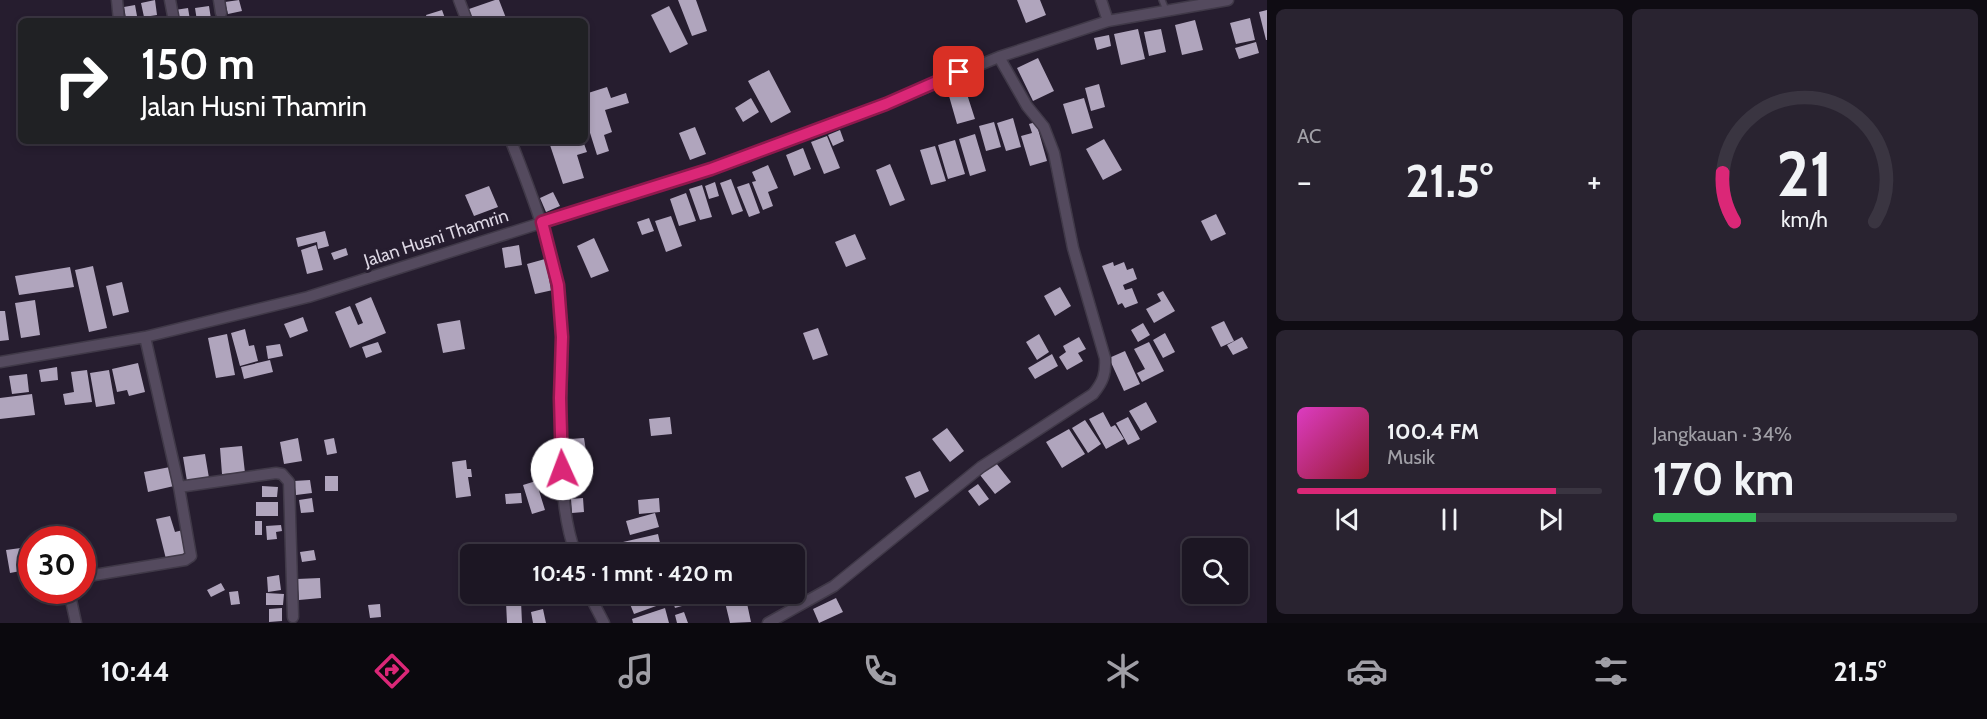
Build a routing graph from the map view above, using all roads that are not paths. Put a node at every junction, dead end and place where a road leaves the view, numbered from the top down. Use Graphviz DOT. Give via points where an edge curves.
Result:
graph roads {
  1 [pos="117,0"];
  2 [pos="170,0"];
  3 [pos="219,0"];
  4 [pos="459,0"];
  5 [pos="1101,0"];
  6 [pos="1228,0"];
  7 [pos="1164,5"];
  8 [pos="221,14"];
  9 [pos="119,18"];
  10 [pos="173,18"];
  11 [pos="466,18"];
  12 [pos="1108,21"];
  13 [pos="999,57"];
  14 [pos="512,144"];
  15 [pos="542,222"];
  16 [pos="145,337"];
  17 [pos="0,362"];
  18 [pos="179,487"];
  19 [pos="574,544"];
  20 [pos="96,575"];
  21 [pos="72,604"];
  22 [pos="595,604"];
  23 [pos="293,617"];
  24 [pos="76,623"];
  25 [pos="604,623"];
  26 [pos="768,623"];
  1 -- 9 [label="street"];
  2 -- 10 [label="street"];
  3 -- 8 [label="street"];
  4 -- 11 [label="street"];
  5 -- 12 [label="street"];
  6 -- 7 [label="street, Jalan Husni Thamrin"];
  7 -- 12 [label="street, Jalan Husni Thamrin"];
  12 -- 13 [label="street, Jalan Husni Thamrin"];
  13 -- 15 [label="street, Jalan Husni Thamrin" via="711,169"];
  13 -- 26 [label="street" via="1044,127 1054,153 1073,248 1106,372 1093,394 981,466 834,586"];
  14 -- 15 [label="street"];
  15 -- 16 [label="street, Jalan Husni Thamrin" via="308,297"];
  15 -- 19 [label="street" via="558,285 562,469"];
  16 -- 17 [label="street, Jalan Husni Thamrin"];
  16 -- 18 [label="street"];
  18 -- 20 [label="street" via="191,556"];
  18 -- 23 [label="street" via="276,473 286,477"];
  21 -- 24 [label="street"];
  22 -- 25 [label="street"];
}
